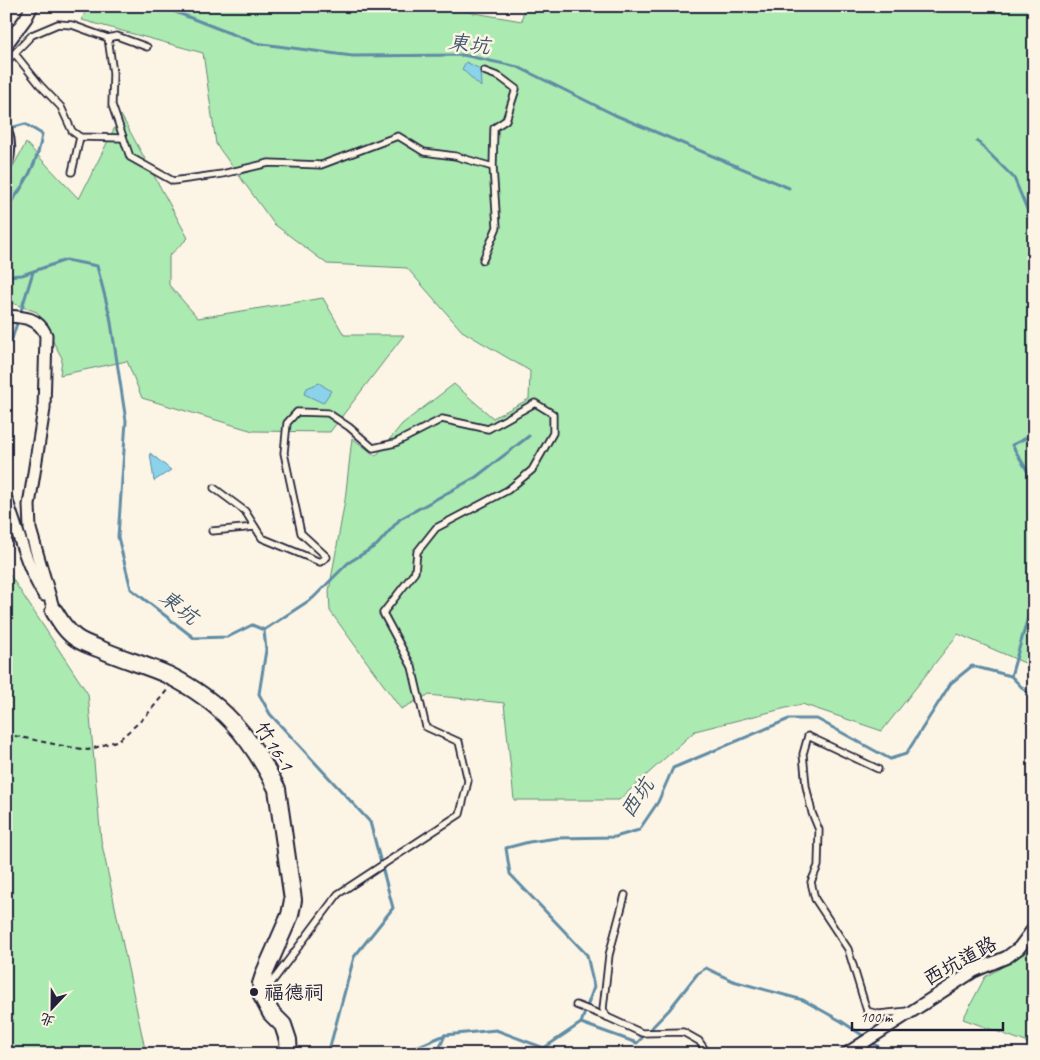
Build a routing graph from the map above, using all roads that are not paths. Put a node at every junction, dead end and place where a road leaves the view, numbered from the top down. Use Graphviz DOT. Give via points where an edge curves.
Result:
graph roads {
  1 [pos="32,6"];
  2 [pos="108,38"];
  3 [pos="6,45"];
  4 [pos="147,47"];
  5 [pos="14,54"];
  6 [pos="6,62"];
  7 [pos="484,71"];
  8 [pos="7,134"];
  9 [pos="80,137"];
  10 [pos="123,138"];
  11 [pos="6,164"];
  12 [pos="493,167"];
  13 [pos="72,172"];
  14 [pos="483,260"];
  15 [pos="9,316"];
  16 [pos="214,488"];
  17 [pos="6,499"];
  18 [pos="255,527"];
  19 [pos="212,531"];
  20 [pos="54,611"];
  21 [pos="878,769"];
  22 [pos="625,895"];
  23 [pos="1034,928"];
  24 [pos="262,996"];
  25 [pos="576,1005"];
  26 [pos="912,1011"];
  27 [pos="607,1017"];
  28 [pos="289,1054"];
  29 [pos="708,1054"];
  30 [pos="846,1054"];
  1 -- 3 [label="street"];
  2 -- 4 [label="lane" via="117,36"];
  2 -- 5 [label="lane" via="72,25 58,24 32,35"];
  2 -- 10 [label="lane" via="112,105"];
  5 -- 6 [label="lane"];
  5 -- 9 [label="lane" via="61,107 72,131"];
  7 -- 12 [label="lane" via="500,77 516,89 506,120 494,128"];
  8 -- 11 [label="street" via="10,154"];
  9 -- 10 [label="lane"];
  9 -- 13 [label="lane"];
  10 -- 12 [label="lane" via="130,157 173,181 269,163 321,164 398,136 424,152 456,156"];
  12 -- 14 [label="lane" via="498,227"];
  15 -- 20 [label="street" via="37,322 46,342 44,409 29,505 30,529"];
  16 -- 18 [label="lane" via="245,511"];
  17 -- 20 [label="street" via="36,581"];
  18 -- 19 [label="lane"];
  18 -- 24 [label="lane" via="262,538 320,562 327,557 301,533 284,453 287,423 297,412 328,413 374,448 394,443 442,419 488,429 534,403 553,414 553,433 532,470 508,490 436,528 417,552 415,572 383,613 412,667 426,726 459,742 468,781 460,814 338,894"];
  20 -- 24 [label="street, 竹16-1 / 竹16-1" via="79,640 176,680 211,701 230,718 249,743 277,789 293,900 290,915 263,978"];
  21 -- 26 [label="lane" via="808,736 802,754 812,813 819,830 818,866 811,882 815,899 848,949 868,1010 879,1014"];
  22 -- 27 [label="lane" via="609,955 603,1009"];
  23 -- 26 [label="street, 西坑道路" via="1020,948 1007,957 974,971"];
  24 -- 28 [label="street" via="271,1013 284,1025"];
  25 -- 27 [label="lane"];
  26 -- 30 [label="street, 西坑道路"];
  27 -- 29 [label="lane" via="642,1033 683,1032 699,1041"];
}
